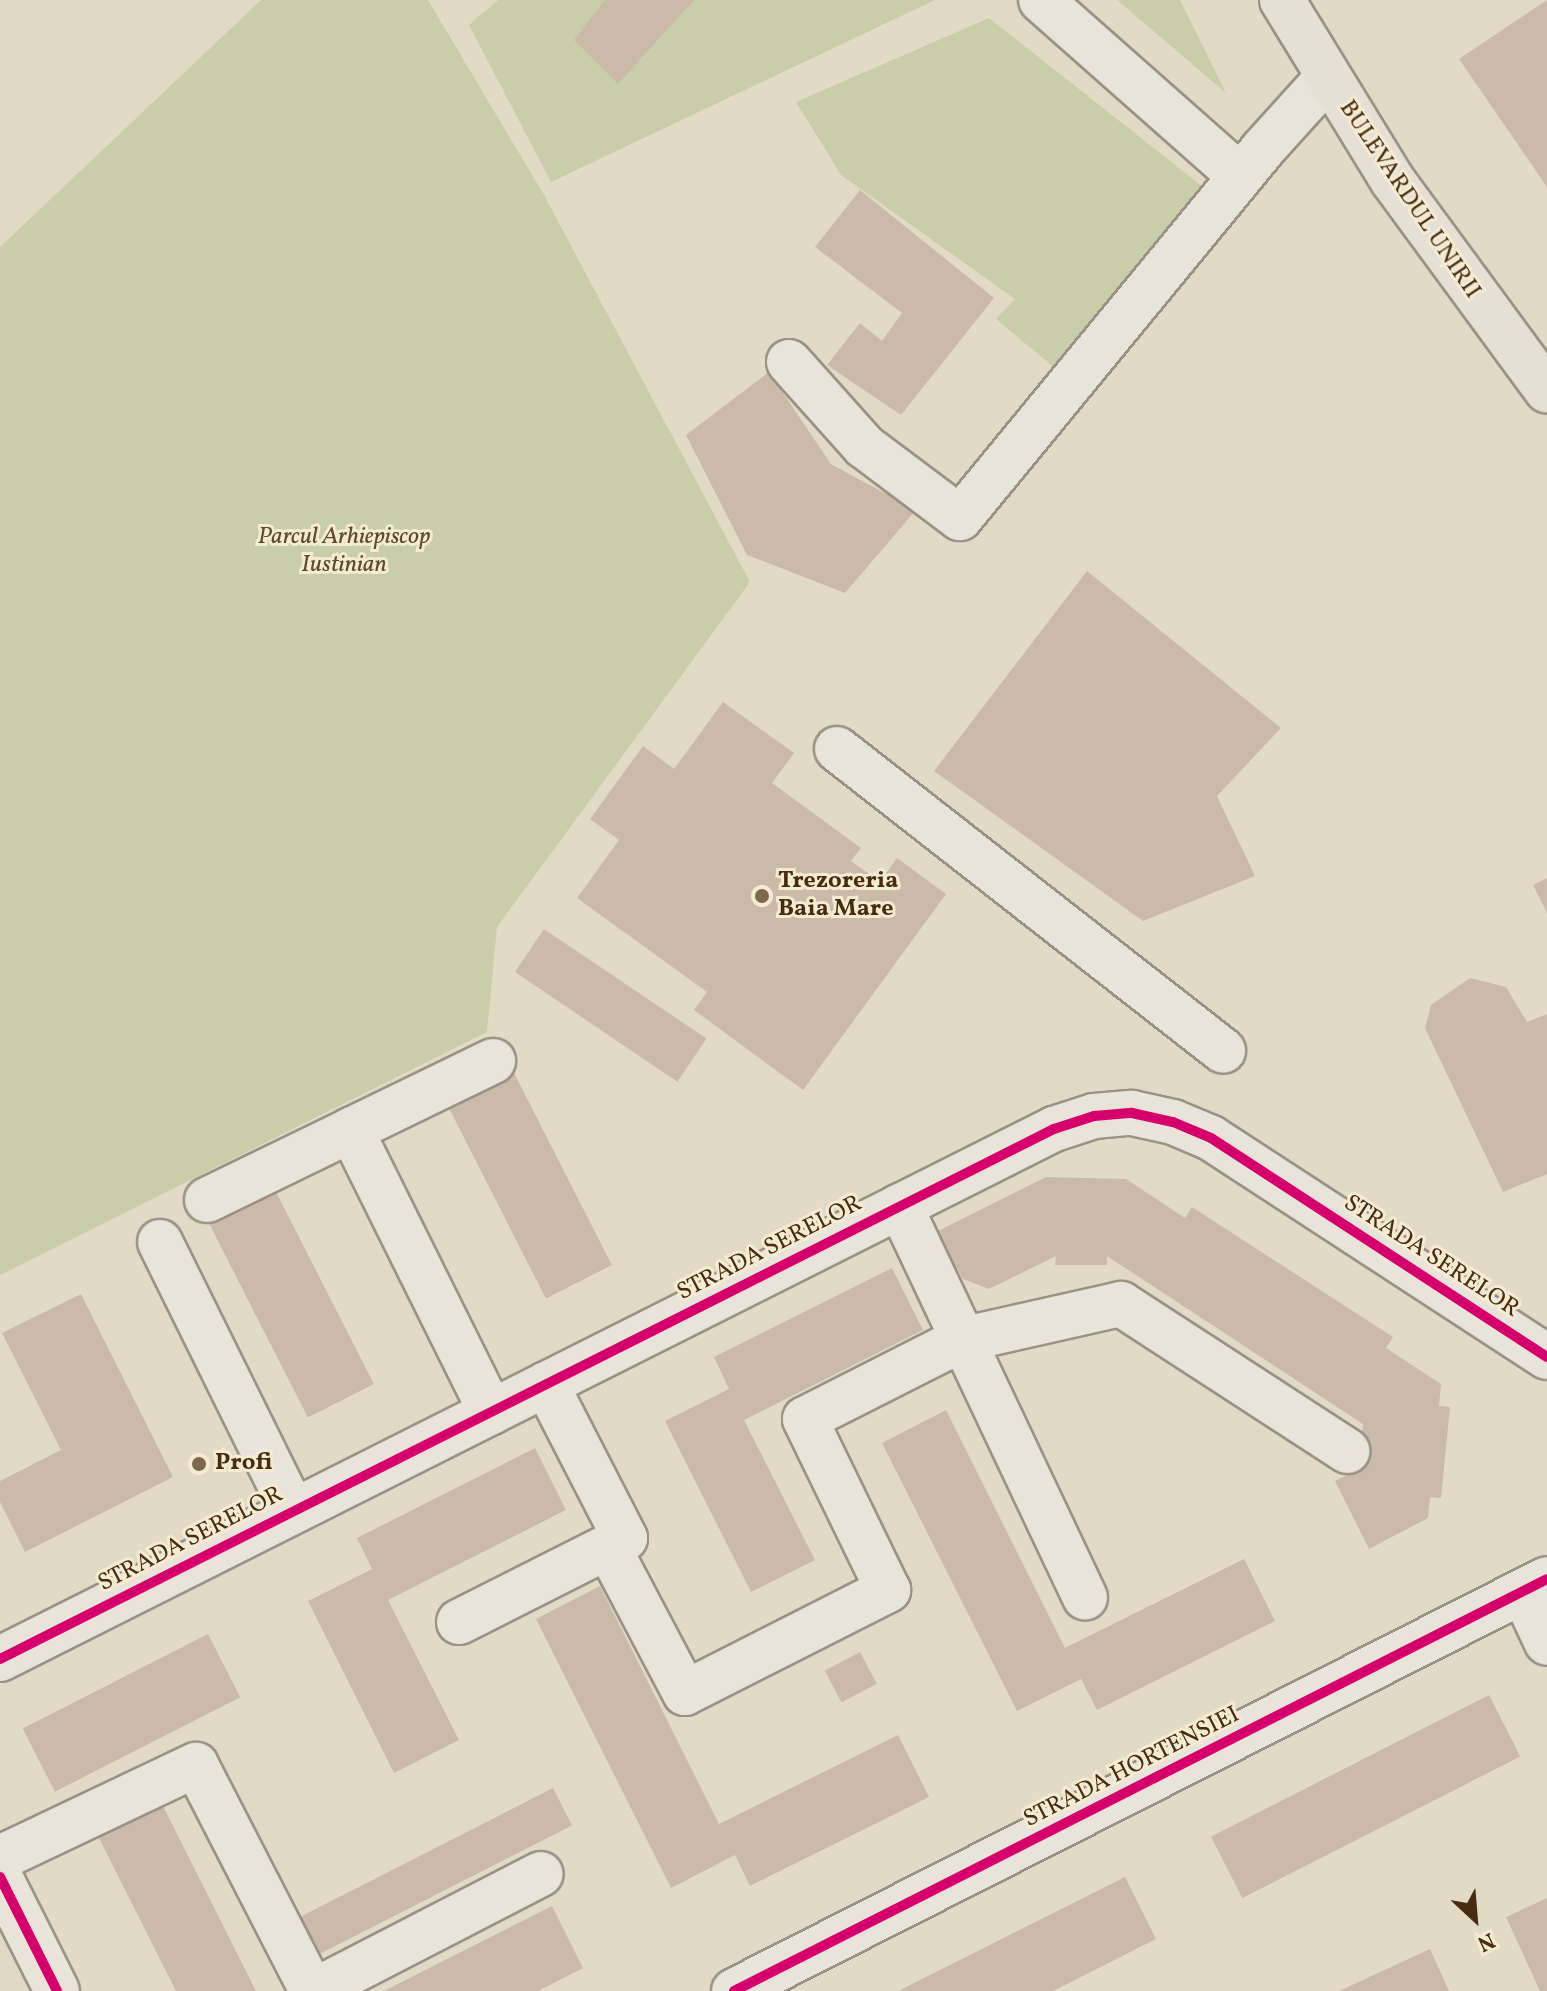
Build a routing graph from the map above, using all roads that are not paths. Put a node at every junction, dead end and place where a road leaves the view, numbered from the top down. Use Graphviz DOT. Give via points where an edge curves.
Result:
graph roads {
  1 [pos="1041,0"];
  2 [pos="1282,0"];
  3 [pos="1327,78"];
  4 [pos="1240,176"];
  5 [pos="789,362"];
  6 [pos="1547,391"];
  7 [pos="837,749"];
  8 [pos="1223,1051"];
  9 [pos="493,1061"];
  10 [pos="351,1130"];
  11 [pos="207,1200"];
  12 [pos="900,1206"];
  13 [pos="160,1242"];
  14 [pos="961,1340"];
  15 [pos="1547,1357"];
  16 [pos="546,1384"];
  17 [pos="491,1412"];
  18 [pos="1347,1451"];
  19 [pos="293,1511"];
  20 [pos="608,1547"];
  21 [pos="1535,1585"];
  22 [pos="1085,1597"];
  23 [pos="459,1622"];
  24 [pos="1547,1643"];
  25 [pos="0,1659"];
  26 [pos="0,1858"];
  27 [pos="541,1874"];
  28 [pos="0,1877"];
  29 [pos="57,1991"];
  30 [pos="313,1991"];
  31 [pos="734,1991"];
  1 -- 4 [label="street"];
  2 -- 3 [label="main road, BULEVARDUL UNIRII"];
  3 -- 4 [label="street"];
  3 -- 6 [label="main road, BULEVARDUL UNIRII" via="1470,292"];
  4 -- 5 [label="street" via="960,518 864,446"];
  7 -- 8 [label="street"];
  9 -- 10 [label="street"];
  10 -- 11 [label="street"];
  10 -- 17 [label="street"];
  12 -- 14 [label="street"];
  12 -- 15 [label="street, STRADA SERELOR" via="1054,1129 1094,1116 1132,1113 1173,1122 1211,1138"];
  12 -- 16 [label="street, STRADA SERELOR"];
  13 -- 19 [label="street"];
  14 -- 18 [label="street" via="1121,1304"];
  14 -- 20 [label="street" via="805,1419 888,1590 685,1693"];
  14 -- 22 [label="street"];
  16 -- 17 [label="street, STRADA SERELOR"];
  16 -- 20 [label="street" via="625,1538"];
  17 -- 19 [label="street, STRADA SERELOR"];
  19 -- 25 [label="street, STRADA SERELOR"];
  20 -- 23 [label="street"];
  21 -- 24 [label="street"];
  21 -- 31 [label="street, STRADA HORTENSIEI"];
  26 -- 30 [label="street" via="196,1765"];
  27 -- 30 [label="street"];
  28 -- 29 [label="street"];
}
